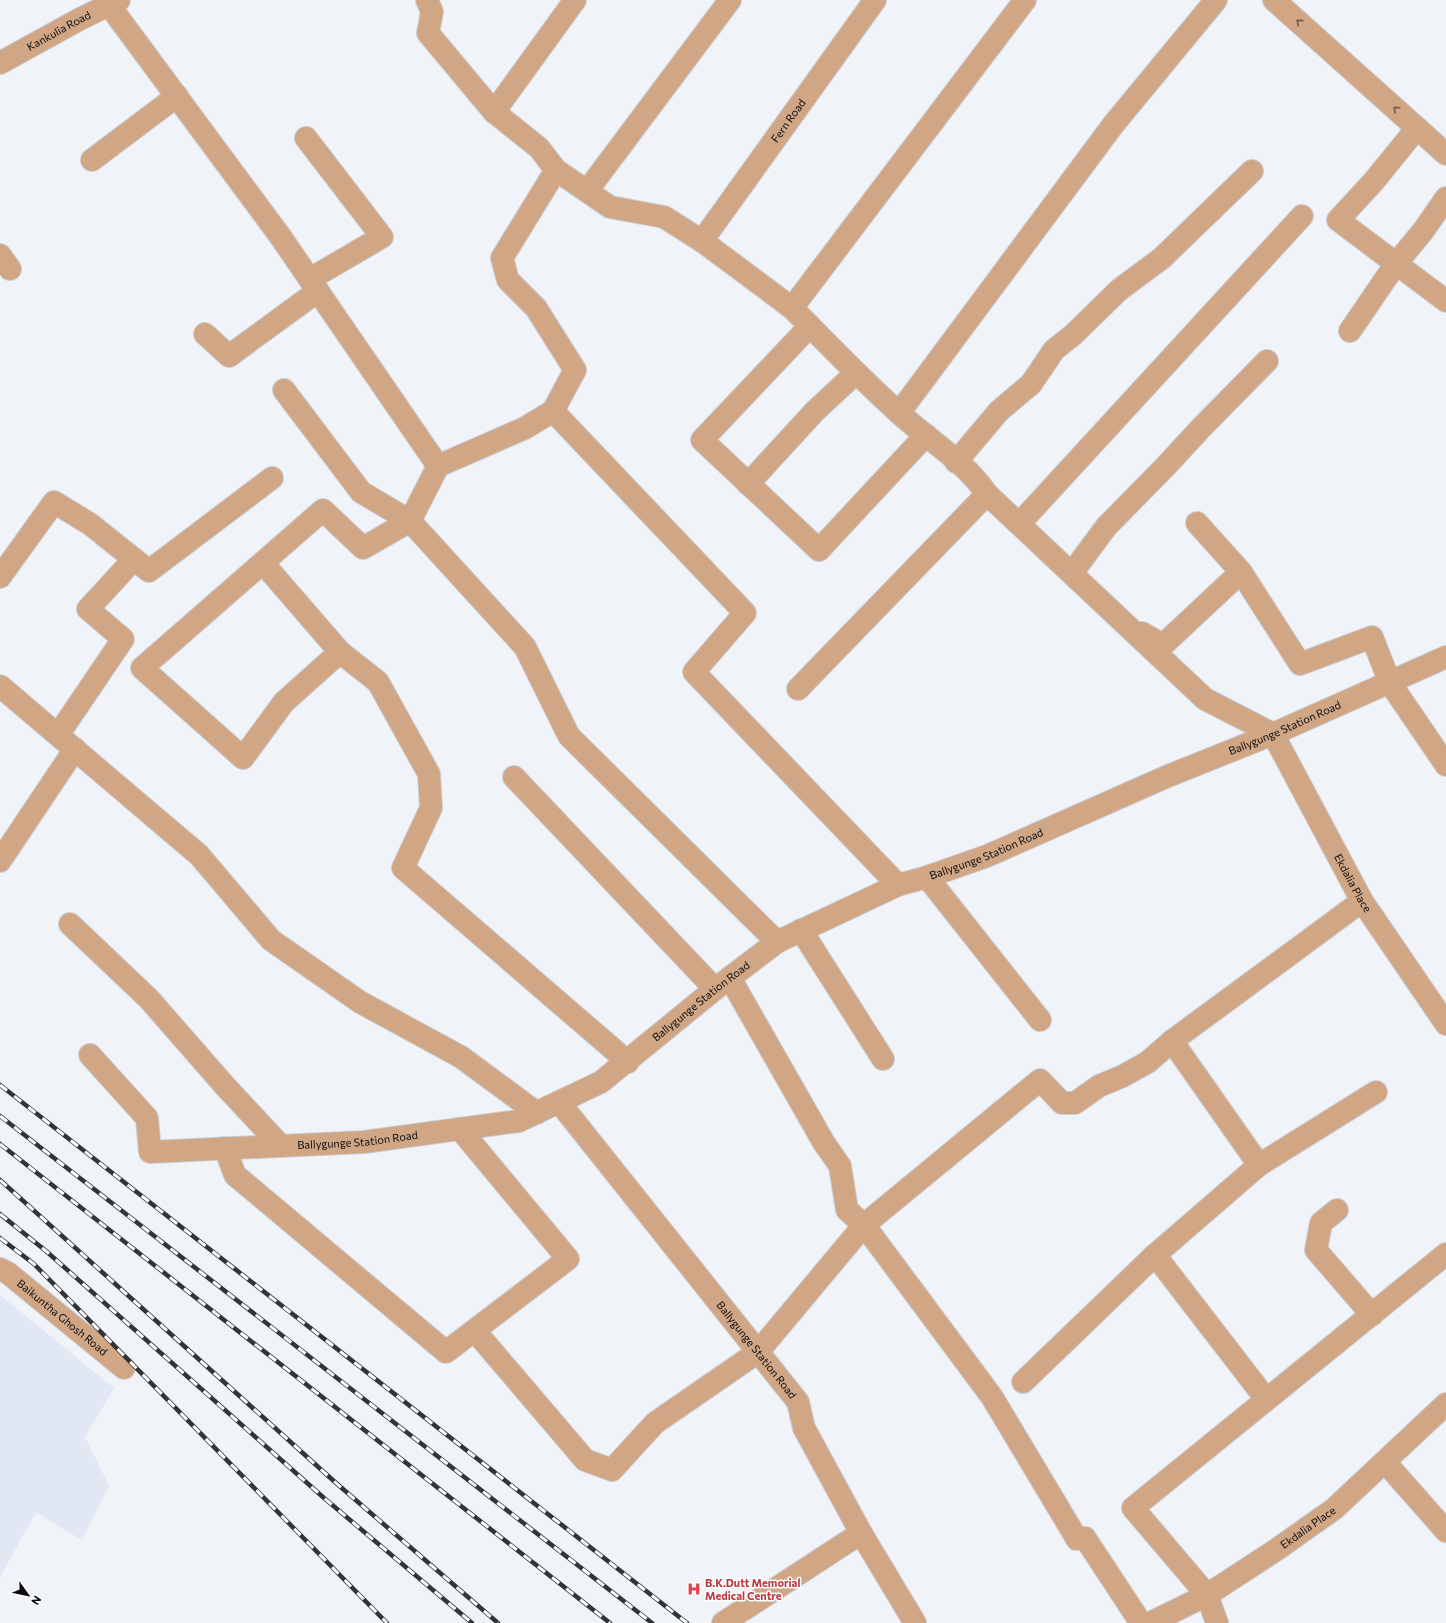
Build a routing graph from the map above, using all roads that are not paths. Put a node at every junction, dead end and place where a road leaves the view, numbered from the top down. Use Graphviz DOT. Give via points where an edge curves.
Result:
graph roads {
  1 [pos="427,0"];
  2 [pos="575,0"];
  3 [pos="730,0"];
  4 [pos="875,0"];
  5 [pos="1025,0"];
  6 [pos="1216,0"];
  7 [pos="1274,0"];
  8 [pos="114,2"];
  9 [pos="0,63"];
  10 [pos="177,96"];
  11 [pos="494,112"];
  12 [pos="1417,128"];
  13 [pos="306,138"];
  14 [pos="1446,154"];
  15 [pos="92,160"];
  16 [pos="556,170"];
  17 [pos="1252,171"];
  18 [pos="587,191"];
  19 [pos="1446,198"];
  20 [pos="1302,216"];
  21 [pos="702,241"];
  22 [pos="1395,265"];
  23 [pos="314,285"];
  24 [pos="1446,301"];
  25 [pos="792,308"];
  26 [pos="810,326"];
  27 [pos="1350,331"];
  28 [pos="205,334"];
  29 [pos="1267,361"];
  30 [pos="856,372"];
  31 [pos="284,390"];
  32 [pos="553,411"];
  33 [pos="899,413"];
  34 [pos="926,435"];
  35 [pos="956,462"];
  36 [pos="438,466"];
  37 [pos="272,478"];
  38 [pos="748,484"];
  39 [pos="988,494"];
  40 [pos="410,521"];
  41 [pos="1020,523"];
  42 [pos="1198,523"];
  43 [pos="134,559"];
  44 [pos="263,563"];
  45 [pos="1241,572"];
  46 [pos="1072,573"];
  47 [pos="0,577"];
  48 [pos="1137,635"];
  49 [pos="340,652"];
  50 [pos="1446,657"];
  51 [pos="1390,683"];
  52 [pos="0,686"];
  53 [pos="798,689"];
  54 [pos="1273,734"];
  55 [pos="58,735"];
  56 [pos="75,750"];
  57 [pos="1446,765"];
  58 [pos="514,777"];
  59 [pos="0,861"];
  60 [pos="927,877"];
  61 [pos="898,885"];
  62 [pos="1362,901"];
  63 [pos="70,924"];
  64 [pos="801,930"];
  65 [pos="777,942"];
  66 [pos="723,984"];
  67 [pos="1040,1020"];
  68 [pos="1446,1024"];
  69 [pos="1172,1041"];
  70 [pos="90,1055"];
  71 [pos="883,1059"];
  72 [pos="628,1062"];
  73 [pos="1376,1092"];
  74 [pos="559,1102"];
  75 [pos="537,1112"];
  76 [pos="460,1129"];
  77 [pos="281,1146"];
  78 [pos="225,1148"];
  79 [pos="1259,1165"];
  80 [pos="1337,1210"];
  81 [pos="864,1225"];
  82 [pos="1446,1254"];
  83 [pos="1155,1255"];
  84 [pos="0,1270"];
  85 [pos="1372,1315"];
  86 [pos="475,1331"];
  87 [pos="758,1352"];
  88 [pos="124,1368"];
  89 [pos="1023,1382"];
  90 [pos="1266,1399"];
  91 [pos="1446,1404"];
  92 [pos="1385,1462"];
  93 [pos="1446,1531"];
  94 [pos="861,1534"];
  95 [pos="1207,1595"];
  96 [pos="723,1623"];
  97 [pos="915,1623"];
  98 [pos="1141,1623"];
  99 [pos="1150,1623"];
  100 [pos="1217,1623"];
  1 -- 11 [label="street" via="432,12 428,33"];
  2 -- 11 [label="street"];
  3 -- 18 [label="street"];
  4 -- 21 [label="street, Fern Road"];
  5 -- 25 [label="street"];
  6 -- 33 [label="street" via="1113,126"];
  12 -- 7 [label="street, one-way"];
  8 -- 9 [label="street, Kankulia Road"];
  8 -- 10 [label="street"];
  10 -- 15 [label="street"];
  10 -- 23 [label="street"];
  11 -- 16 [label="street" via="539,148"];
  12 -- 14 [label="street"];
  12 -- 22 [label="street" via="1374,182 1338,220"];
  13 -- 23 [label="street" via="382,237"];
  16 -- 18 [label="street"];
  16 -- 32 [label="street" via="502,258 508,280 536,308 575,370"];
  17 -- 35 [label="street" via="1162,258 1119,290 1054,350 1031,384 999,411"];
  18 -- 21 [label="street" via="610,207 664,218"];
  19 -- 22 [label="street" via="1423,232"];
  20 -- 41 [label="street"];
  21 -- 25 [label="street"];
  22 -- 24 [label="street"];
  22 -- 27 [label="street"];
  23 -- 28 [label="street" via="229,356"];
  23 -- 36 [label="street"];
  25 -- 26 [label="street"];
  26 -- 30 [label="street"];
  26 -- 38 [label="street" via="702,440"];
  29 -- 46 [label="street" via="1106,527"];
  30 -- 33 [label="street"];
  30 -- 38 [label="street"];
  31 -- 40 [label="street" via="362,492"];
  32 -- 36 [label="street" via="525,428"];
  32 -- 61 [label="street" via="745,613 694,672"];
  33 -- 34 [label="street"];
  34 -- 35 [label="street"];
  34 -- 38 [label="street" via="820,550"];
  35 -- 39 [label="street"];
  36 -- 40 [label="street"];
  37 -- 43 [label="street" via="149,571"];
  39 -- 41 [label="street"];
  39 -- 53 [label="street"];
  40 -- 44 [label="street" via="363,548 323,510"];
  40 -- 65 [label="street" via="525,647 569,736"];
  41 -- 46 [label="street"];
  42 -- 45 [label="street"];
  43 -- 47 [label="street" via="90,524 54,502"];
  43 -- 55 [label="street" via="88,609 123,639"];
  44 -- 49 [label="street"];
  44 -- 49 [label="street" via="142,668 243,758 284,702"];
  45 -- 48 [label="street" via="1163,645 1140,632"];
  45 -- 51 [label="street" via="1300,664 1372,636"];
  46 -- 48 [label="street"];
  48 -- 54 [label="street" via="1205,699"];
  49 -- 72 [label="street" via="378,682 429,774 431,808 404,868"];
  50 -- 51 [label="street, Ballygunge Station Road"];
  51 -- 54 [label="street, Ballygunge Station Road"];
  51 -- 57 [label="street"];
  52 -- 55 [label="street"];
  54 -- 60 [label="street, Ballygunge Station Road" via="1161,779 986,856"];
  54 -- 62 [label="street, Ekdalia Place"];
  55 -- 56 [label="street"];
  56 -- 59 [label="street"];
  56 -- 75 [label="street" via="199,855 271,940 360,1002 460,1057"];
  58 -- 66 [label="street"];
  60 -- 61 [label="street, Ballygunge Station Road"];
  60 -- 67 [label="street"];
  61 -- 64 [label="street, Ballygunge Station Road"];
  62 -- 68 [label="street, Ekdalia Place"];
  62 -- 69 [label="street"];
  63 -- 77 [label="street" via="149,1000"];
  64 -- 65 [label="street, Ballygunge Station Road"];
  64 -- 71 [label="street"];
  65 -- 66 [label="street, Ballygunge Station Road"];
  66 -- 72 [label="street, Ballygunge Station Road"];
  66 -- 81 [label="street" via="840,1166 848,1210"];
  69 -- 79 [label="street"];
  69 -- 81 [label="street" via="1148,1062 1099,1086 1075,1103 1062,1103 1040,1080"];
  70 -- 78 [label="street, Ballygunge Station Road" via="147,1118 150,1152"];
  72 -- 74 [label="street, Ballygunge Station Road" via="601,1082"];
  73 -- 79 [label="street"];
  74 -- 75 [label="street, Ballygunge Station Road"];
  74 -- 87 [label="street, Ballygunge Station Road"];
  75 -- 76 [label="street, Ballygunge Station Road" via="519,1121"];
  76 -- 77 [label="street, Ballygunge Station Road" via="364,1142"];
  76 -- 86 [label="street" via="568,1259"];
  77 -- 78 [label="street, Ballygunge Station Road"];
  78 -- 86 [label="street" via="235,1175 446,1352"];
  79 -- 83 [label="street"];
  80 -- 85 [label="street" via="1321,1223 1316,1250"];
  81 -- 87 [label="street"];
  81 -- 98 [label="street" via="992,1396 1077,1539 1085,1538"];
  82 -- 85 [label="street"];
  83 -- 89 [label="street"];
  83 -- 90 [label="street"];
  84 -- 88 [label="street, Baikuntha Ghosh Road" via="8,1273"];
  85 -- 90 [label="street"];
  86 -- 87 [label="street" via="585,1460 612,1470 655,1423"];
  87 -- 94 [label="street, Ballygunge Station Road" via="798,1402 804,1428"];
  90 -- 95 [label="street" via="1133,1508"];
  91 -- 92 [label="street, Ekdalia Place"];
  92 -- 93 [label="street"];
  92 -- 95 [label="street, Ekdalia Place" via="1334,1509"];
  94 -- 96 [label="street"];
  94 -- 97 [label="street, Ballygunge Station Road"];
  95 -- 99 [label="street, Ekdalia Place"];
  95 -- 100 [label="street"];
}
